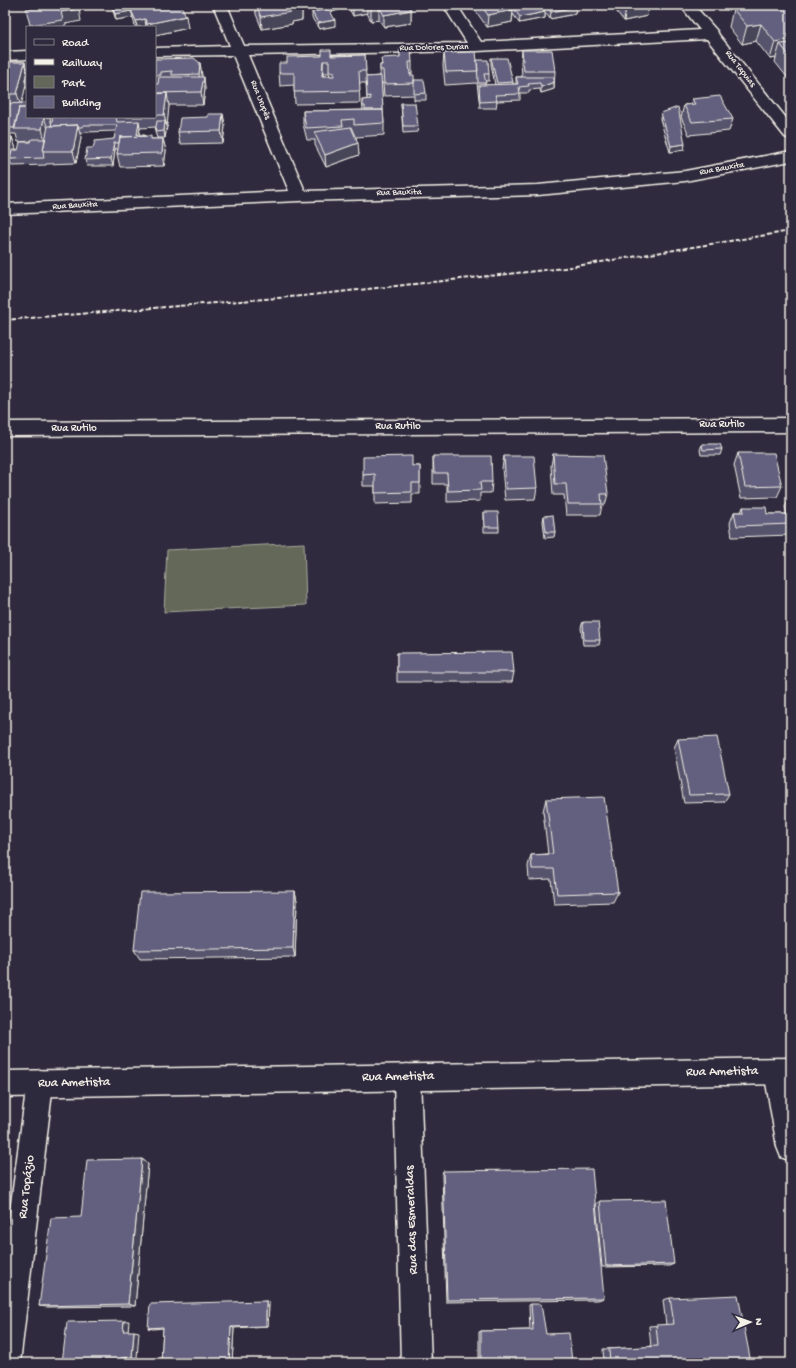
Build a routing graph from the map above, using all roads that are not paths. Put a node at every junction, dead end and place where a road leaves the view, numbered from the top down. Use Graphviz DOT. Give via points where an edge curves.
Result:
graph roads {
  1 [pos="220,5"];
  2 [pos="450,5"];
  3 [pos="687,5"];
  4 [pos="712,34"];
  5 [pos="477,48"];
  6 [pos="239,50"];
  7 [pos="156,52"];
  8 [pos="26,55"];
  9 [pos="5,56"];
  10 [pos="791,134"];
  11 [pos="791,156"];
  12 [pos="299,196"];
  13 [pos="5,209"];
  14 [pos="791,425"];
  15 [pos="5,429"];
  16 [pos="784,1071"];
  17 [pos="407,1077"];
  18 [pos="40,1083"];
  19 [pos="5,1084"];
  20 [pos="791,1147"];
  21 [pos="5,1363"];
  22 [pos="416,1363"];
  1 -- 6 [label="street, Rua Urupês"];
  2 -- 5 [label="street"];
  3 -- 4 [label="street, Rua Tapuias"];
  4 -- 5 [label="street, Rua Dolores Duran"];
  4 -- 10 [label="street, Rua Tapuias"];
  5 -- 6 [label="street, Rua Dolores Duran"];
  6 -- 7 [label="street, Rua Dolores Duran"];
  6 -- 12 [label="street, Rua Urupês"];
  8 -- 9 [label="street"];
  11 -- 12 [label="street, Rua Bauxita" via="684,176 538,190"];
  12 -- 13 [label="street, Rua Bauxita"];
  14 -- 15 [label="street, Rua Rutilo"];
  16 -- 17 [label="street, Rua Ametista"];
  16 -- 20 [label="street"];
  17 -- 18 [label="street, Rua Ametista"];
  17 -- 22 [label="street, Rua das Esmeraldas"];
  18 -- 19 [label="street, Rua Ametista"];
  18 -- 21 [label="street, Rua Topázio"];
}
